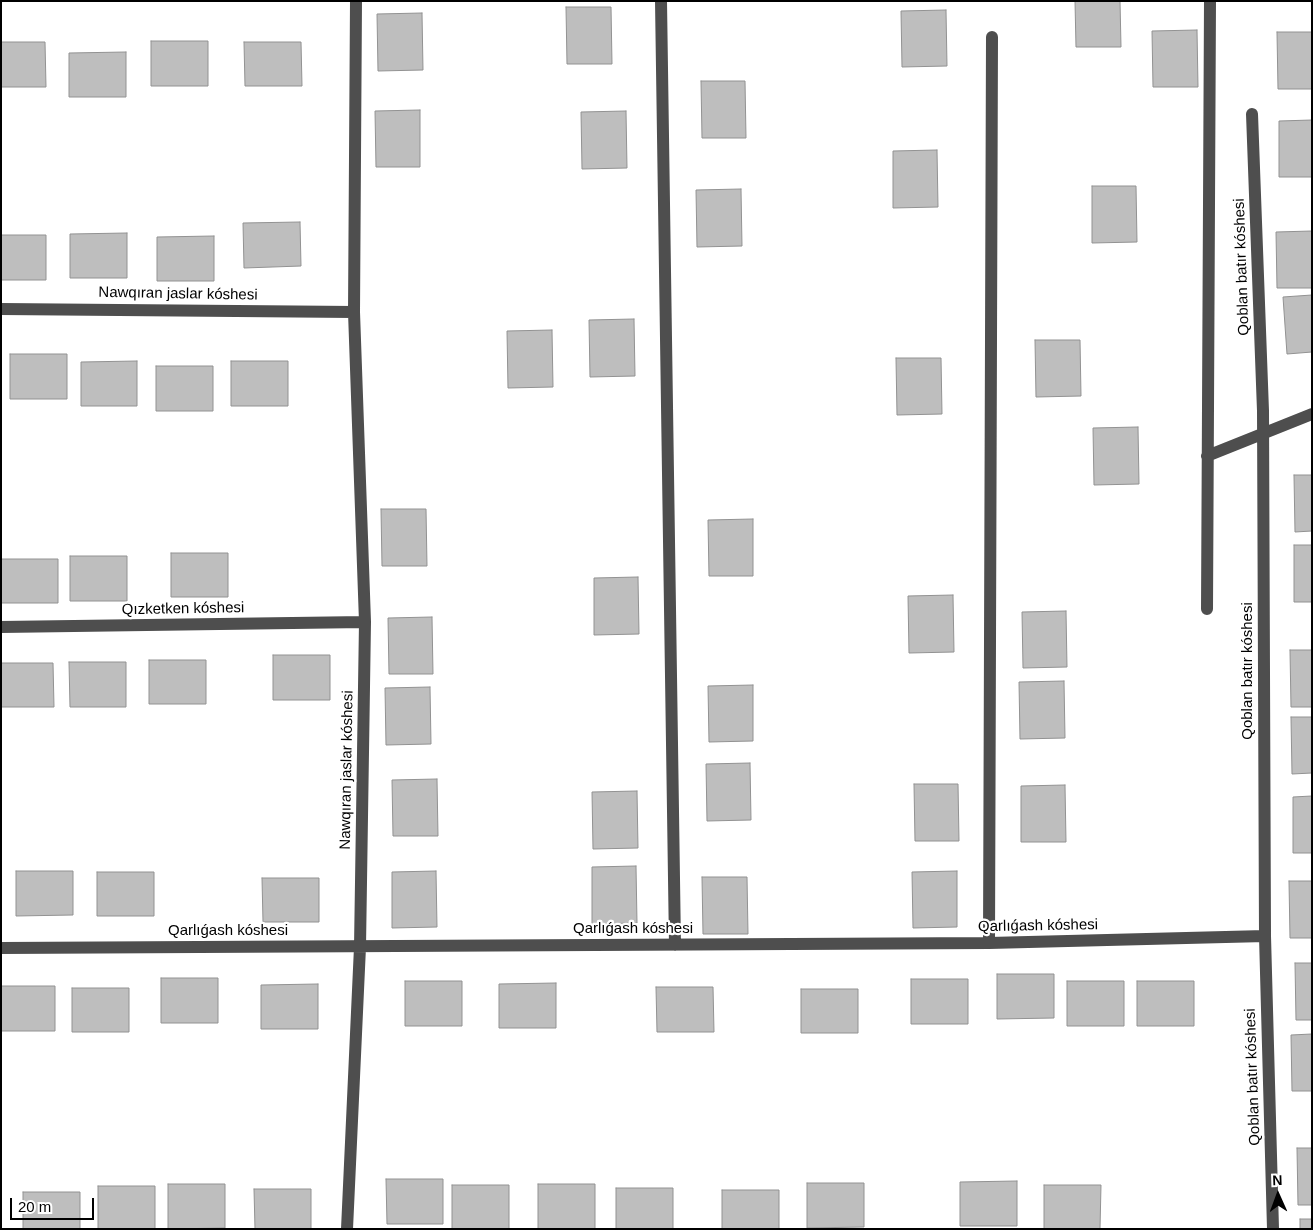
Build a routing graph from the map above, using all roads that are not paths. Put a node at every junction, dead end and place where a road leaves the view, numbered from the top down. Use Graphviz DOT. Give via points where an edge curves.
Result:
graph roads {
  1 [pos="356,1"];
  2 [pos="661,1"];
  3 [pos="1210,1"];
  4 [pos="992,38"];
  5 [pos="1252,114"];
  6 [pos="1,309"];
  7 [pos="354,312"];
  8 [pos="1312,414"];
  9 [pos="1264,435"];
  10 [pos="1208,456"];
  11 [pos="1207,609"];
  12 [pos="365,622"];
  13 [pos="1,627"];
  14 [pos="1265,936"];
  15 [pos="989,943"];
  16 [pos="675,945"];
  17 [pos="360,947"];
  18 [pos="1,948"];
  19 [pos="347,1229"];
  20 [pos="1273,1229"];
  1 -- 7 [label="street, Nawqıran jaslar kóshesi"];
  2 -- 16 [label="street"];
  3 -- 10 [label="street, Qoblan batır kóshesi"];
  4 -- 15 [label="street"];
  5 -- 9 [label="street, Qoblan batır kóshesi"];
  6 -- 7 [label="street, Nawqıran jaslar kóshesi"];
  7 -- 12 [label="street, Nawqıran jaslar kóshesi"];
  8 -- 9 [label="street"];
  9 -- 10 [label="street"];
  9 -- 14 [label="street, Qoblan batır kóshesi"];
  10 -- 11 [label="street, Qoblan batır kóshesi"];
  12 -- 13 [label="street, Qızketken kóshesi"];
  12 -- 17 [label="street, Nawqıran jaslar kóshesi"];
  14 -- 15 [label="street, Qarlıǵash kóshesi"];
  14 -- 20 [label="street, Qoblan batır kóshesi"];
  15 -- 16 [label="street, Qarlıǵash kóshesi"];
  16 -- 17 [label="street, Qarlıǵash kóshesi"];
  17 -- 18 [label="street, Qarlıǵash kóshesi"];
  17 -- 19 [label="street, Nawqıran jaslar kóshesi"];
}
